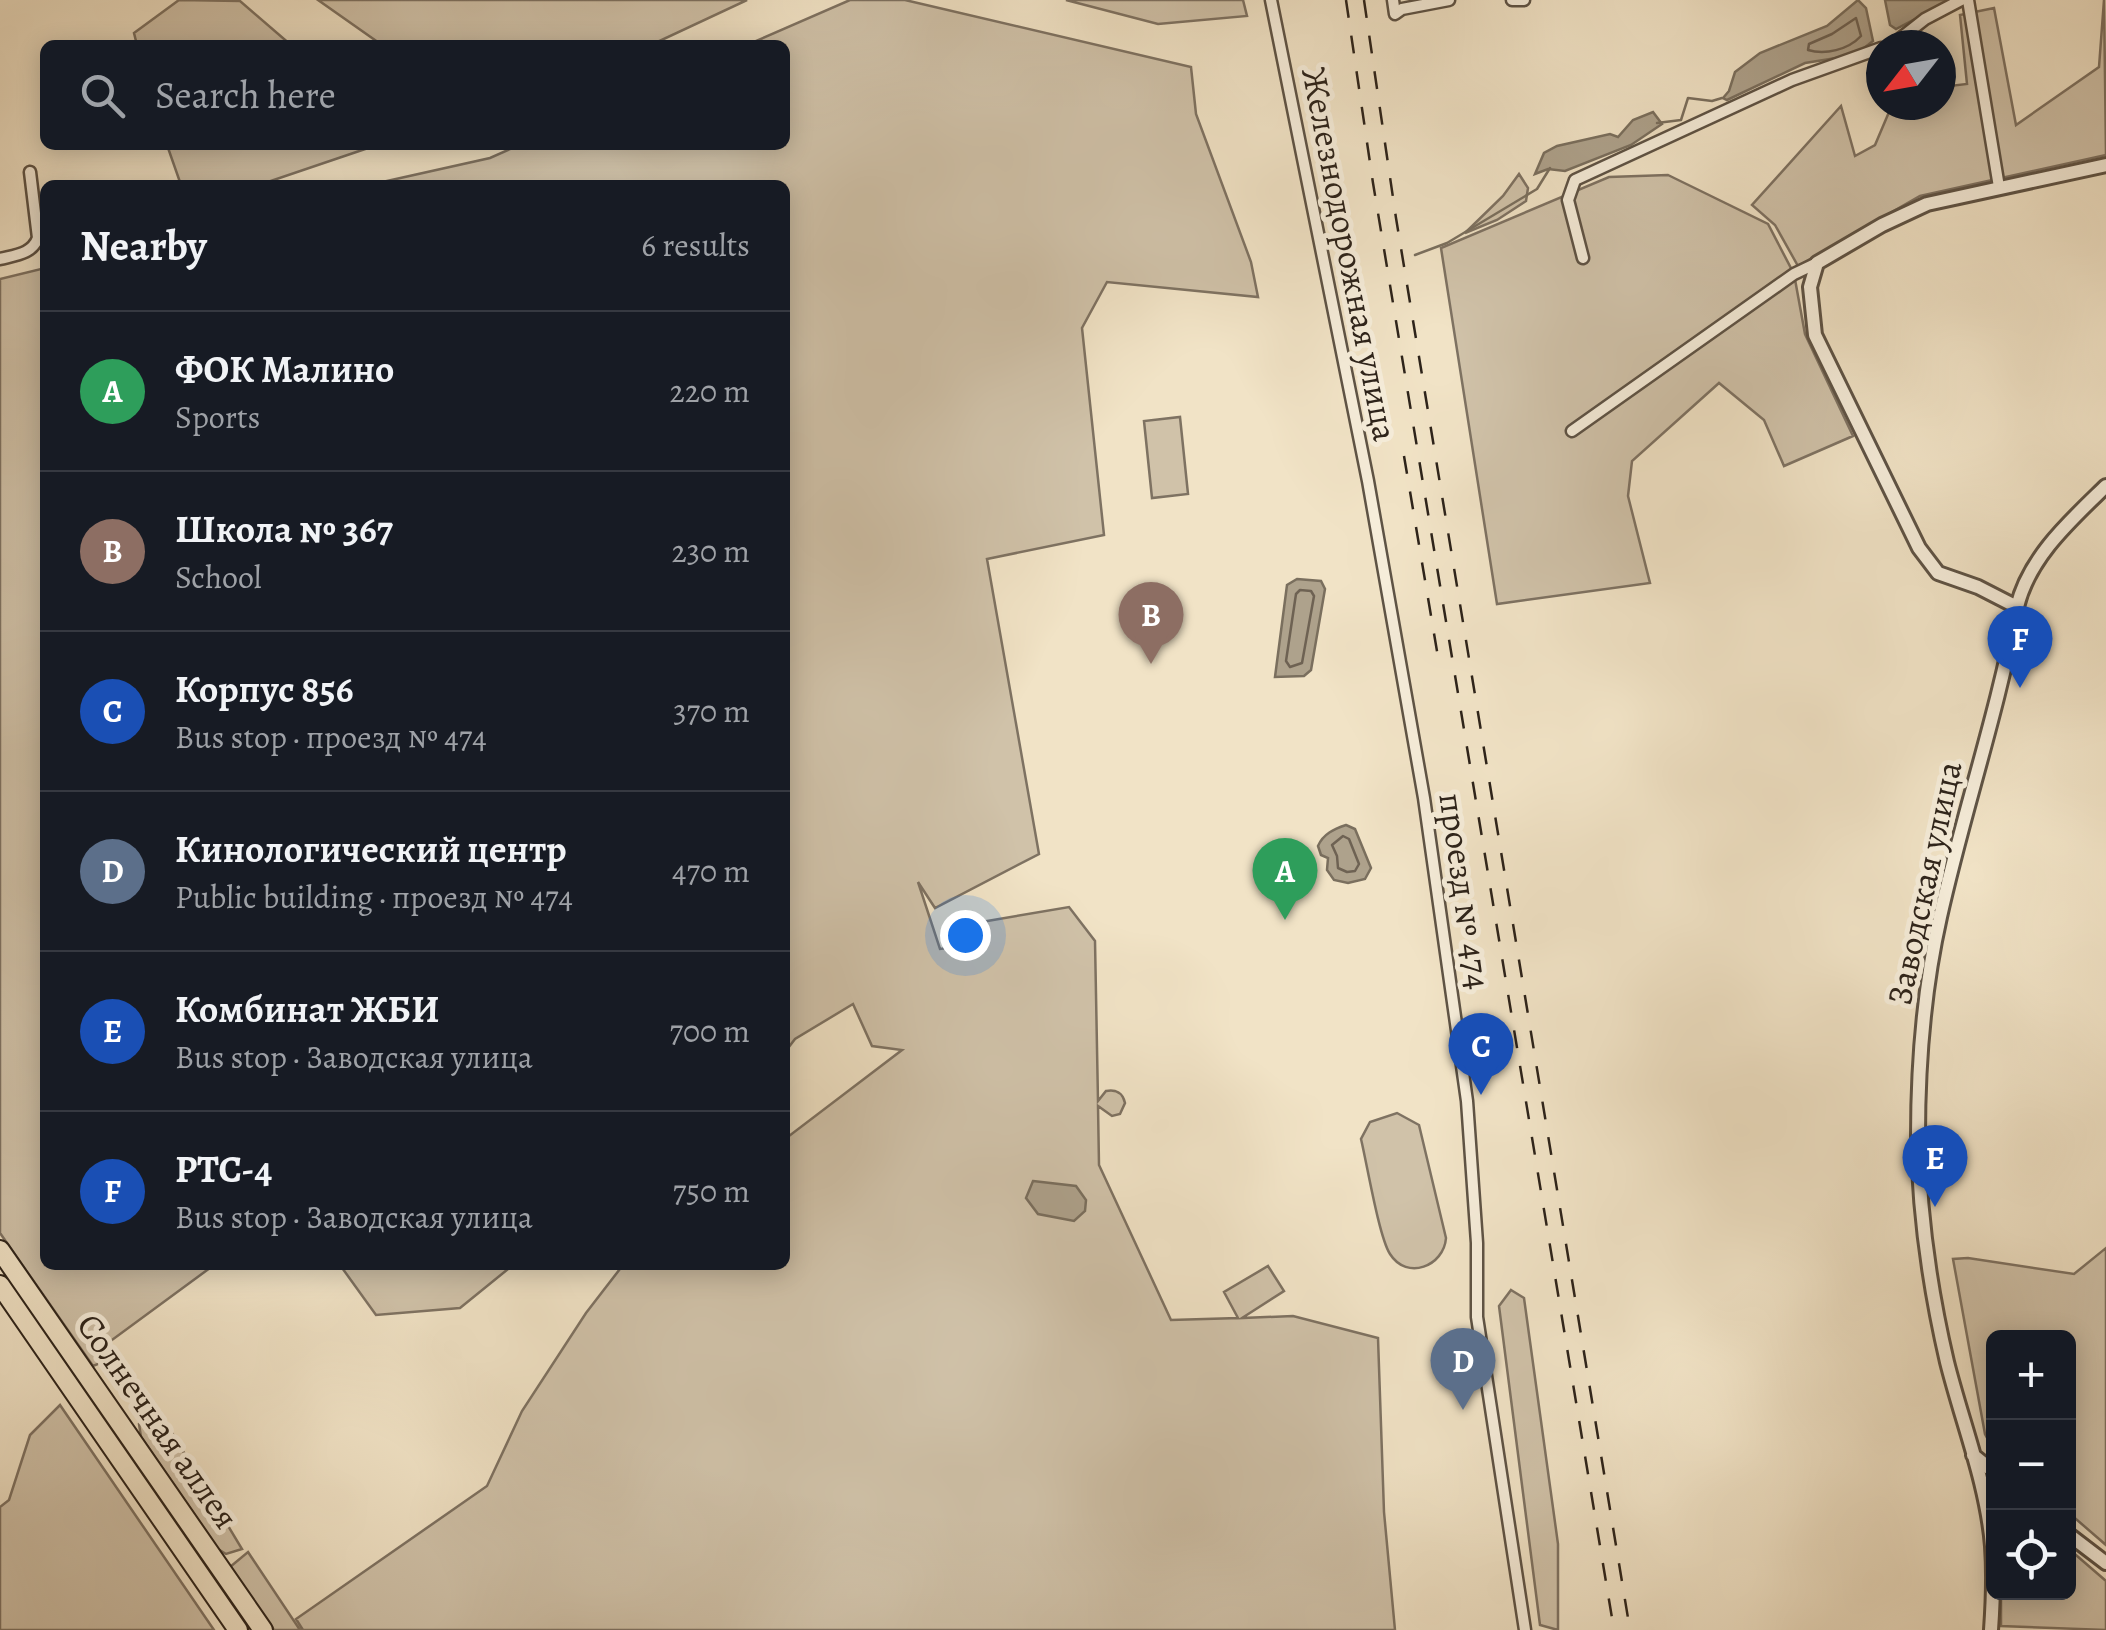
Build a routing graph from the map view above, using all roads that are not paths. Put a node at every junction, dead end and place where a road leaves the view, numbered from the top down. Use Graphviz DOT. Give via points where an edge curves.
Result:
graph roads {
  1 [pos="1271,0"];
  2 [pos="1448,0"];
  3 [pos="1512,0"];
  4 [pos="1524,0"];
  5 [pos="1961,0"];
  6 [pos="1968,0"];
  7 [pos="1398,4"];
  8 [pos="1912,30"];
  9 [pos="1866,53"];
  10 [pos="2106,165"];
  11 [pos="30,172"];
  12 [pos="2000,187"];
  13 [pos="1583,258"];
  14 [pos="0,259"];
  15 [pos="1818,263"];
  16 [pos="1572,431"];
  17 [pos="2106,486"];
  18 [pos="1374,518"];
  19 [pos="2017,607"];
  20 [pos="0,1250"];
  21 [pos="0,1285"];
  22 [pos="1973,1455"];
  23 [pos="1986,1466"];
  24 [pos="1986,1513"];
  25 [pos="2076,1540"];
  26 [pos="2106,1563"];
  27 [pos="1992,1600"];
  28 [pos="238,1630"];
  29 [pos="263,1630"];
  30 [pos="1525,1630"];
  31 [pos="1992,1630"];
  1 -- 18 [label="street, Железнодорожная улица"];
  2 -- 7 [label="street"];
  3 -- 4 [label="street"];
  5 -- 8 [label="street"];
  6 -- 12 [label="street"];
  9 -- 13 [label="street" via="1792,80 1576,180 1568,200"];
  10 -- 12 [label="street"];
  11 -- 14 [label="street" via="38,238 26,252"];
  12 -- 15 [label="street" via="1927,204"];
  15 -- 16 [label="street"];
  15 -- 19 [label="street" via="1810,288 1815,335 1918,548 1938,573"];
  17 -- 19 [label="street, Заводская улица" via="2057,535"];
  18 -- 30 [label="street, проезд № 474" via="1468,1100 1477,1317"];
  19 -- 22 [label="street, Заводская улица" via="1940,920 1923,1023 1918,1137 1927,1254"];
  20 -- 29 [label="main road, Солнечная аллея"];
  21 -- 28 [label="main road, Солнечная аллея"];
  22 -- 23 [label="street"];
  22 -- 24 [label="street, Заводская улица"];
  25 -- 26 [label="street"];
  27 -- 31 [label="street, Заводская улица"];
}
